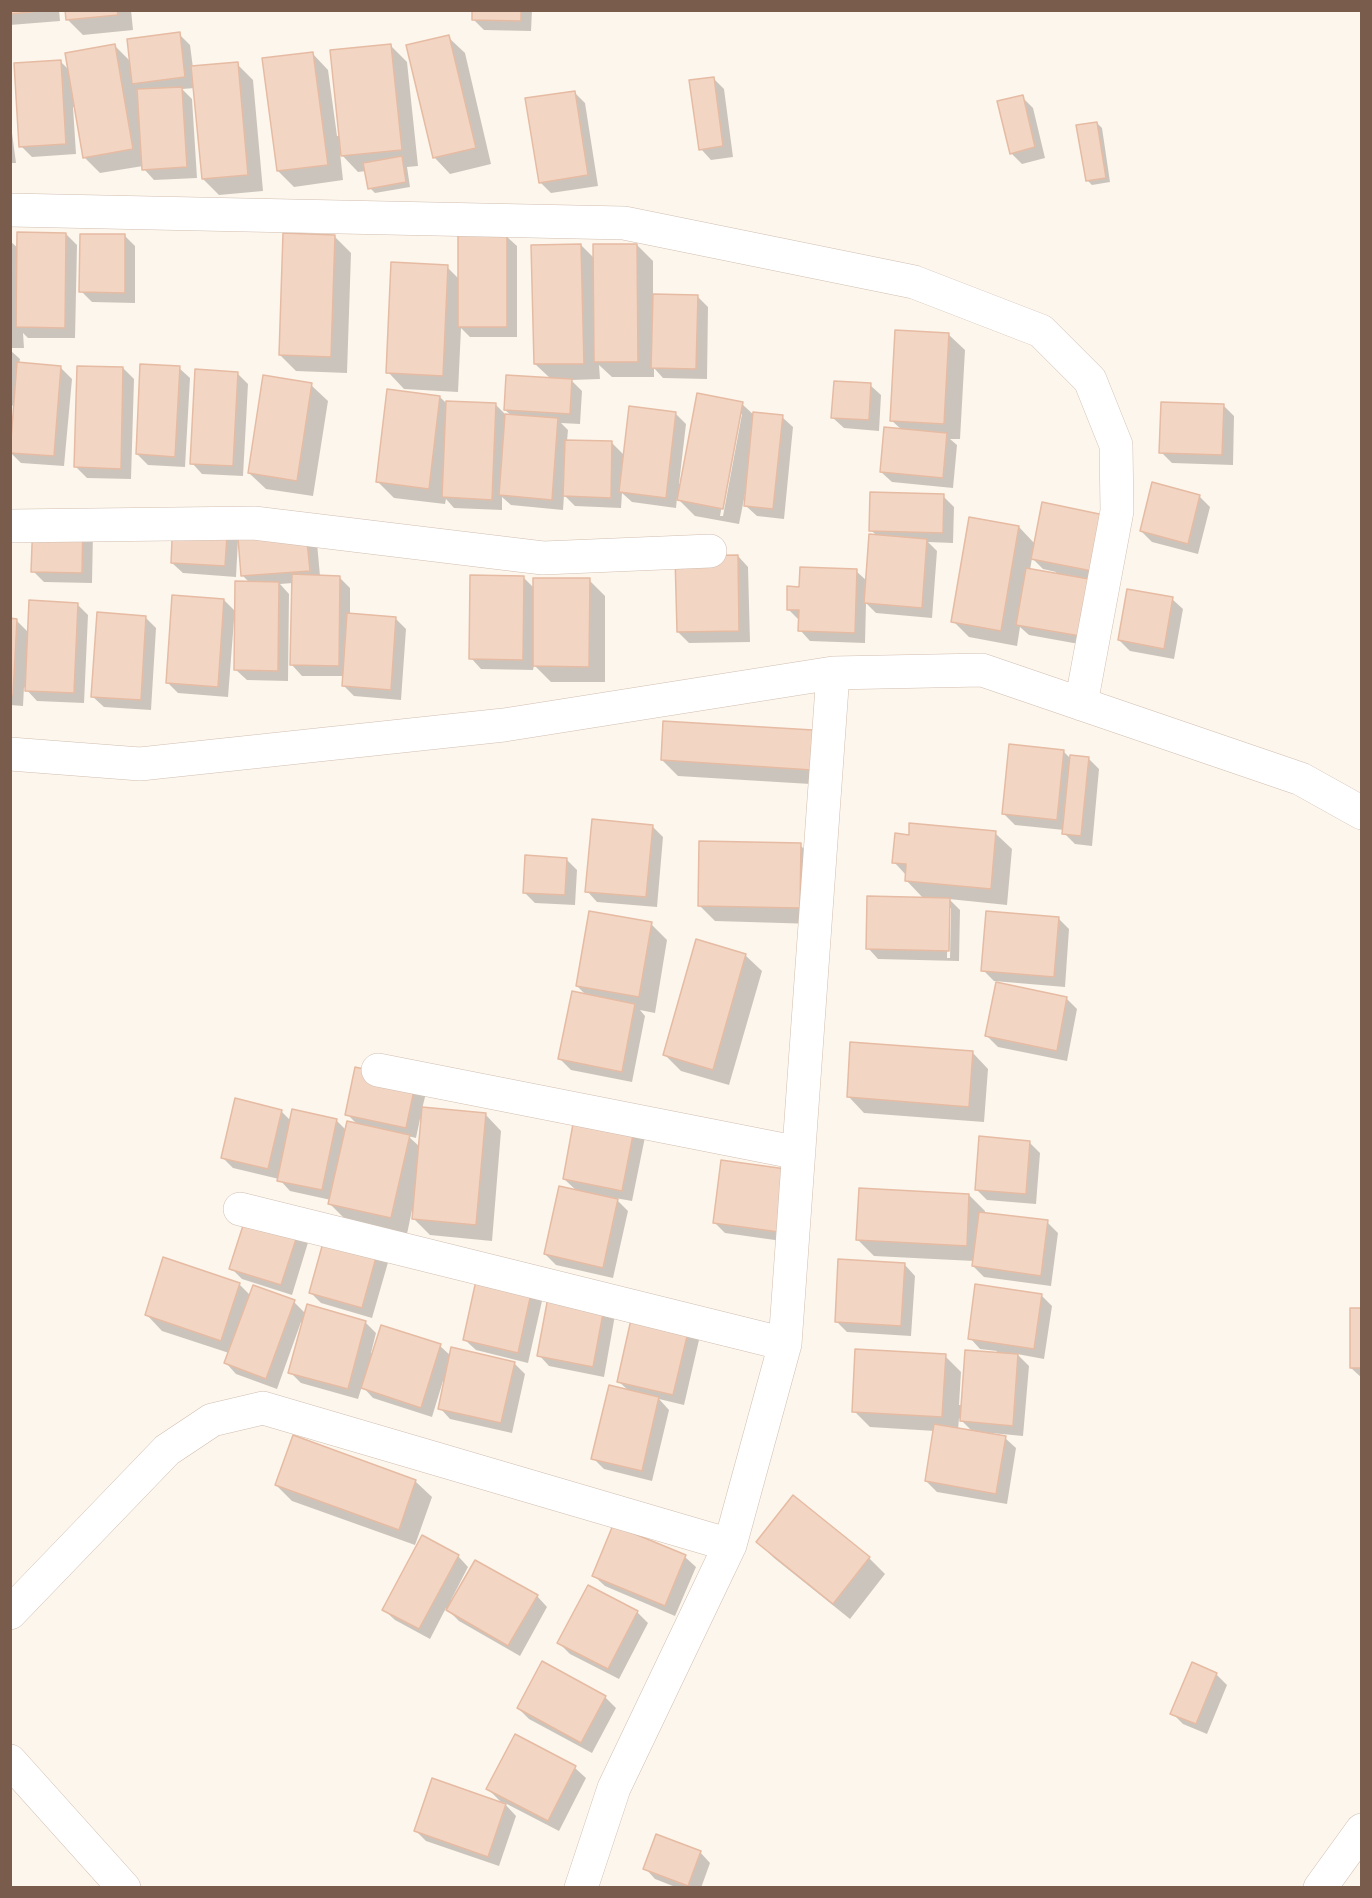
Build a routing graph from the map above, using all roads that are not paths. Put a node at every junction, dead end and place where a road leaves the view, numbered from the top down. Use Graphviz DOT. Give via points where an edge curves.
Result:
graph roads {
  1 [pos="10,210"];
  2 [pos="10,526"];
  3 [pos="710,551"];
  4 [pos="833,673"];
  5 [pos="1081,704"];
  6 [pos="10,754"];
  7 [pos="1362,813"];
  8 [pos="378,1070"];
  9 [pos="799,1153"];
  10 [pos="240,1209"];
  11 [pos="785,1344"];
  12 [pos="730,1545"];
  13 [pos="10,1613"];
  14 [pos="10,1761"];
  15 [pos="1362,1830"];
  16 [pos="124,1887"];
  17 [pos="581,1887"];
  18 [pos="1320,1887"];
  1 -- 5 [label="street" via="624,223 914,282 1041,331 1090,380 1116,444 1117,511"];
  2 -- 3 [label="street" via="254,523 543,558"];
  4 -- 5 [label="street" via="982,670"];
  4 -- 6 [label="street" via="504,725 140,764"];
  4 -- 9 [label="street"];
  5 -- 7 [label="street" via="1300,779"];
  8 -- 9 [label="street"];
  9 -- 11 [label="street"];
  10 -- 11 [label="street"];
  11 -- 12 [label="street"];
  12 -- 13 [label="street" via="263,1408 212,1420 167,1450"];
  12 -- 17 [label="street" via="614,1788"];
  14 -- 16 [label="street"];
  15 -- 18 [label="street"];
}
